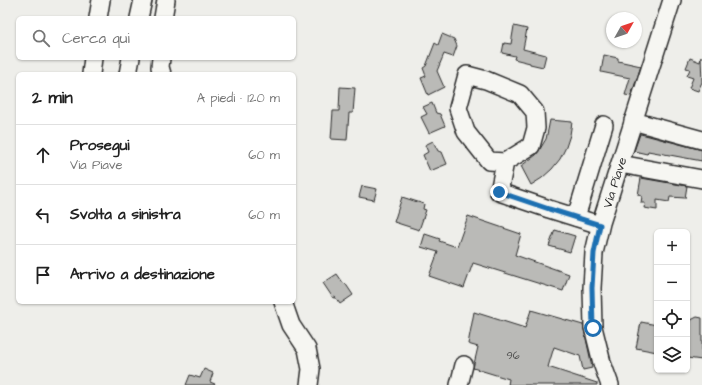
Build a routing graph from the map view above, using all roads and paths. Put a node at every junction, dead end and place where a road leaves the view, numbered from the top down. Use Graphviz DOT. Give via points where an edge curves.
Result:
graph roads {
  1 [pos="101,0"];
  2 [pos="143,0"];
  3 [pos="166,0"];
  4 [pos="672,0"];
  5 [pos="98,16"];
  6 [pos="139,16"];
  7 [pos="163,16"];
  8 [pos="93,60"];
  9 [pos="131,60"];
  10 [pos="161,60"];
  11 [pos="92,72"];
  12 [pos="128,72"];
  13 [pos="161,72"];
  14 [pos="633,121"];
  15 [pos="604,125"];
  16 [pos="702,140"];
  17 [pos="505,162"];
  18 [pos="620,164"];
  19 [pos="702,179"];
  20 [pos="576,217"];
  21 [pos="600,225"];
  22 [pos="284,304"];
  23 [pos="464,365"];
  24 [pos="309,385"];
  25 [pos="460,385"];
  26 [pos="610,385"];
  1 -- 5 [label="street"];
  2 -- 6 [label="street"];
  3 -- 7 [label="street"];
  4 -- 14 [label="street, Via Piave"];
  8 -- 11 [label="street"];
  9 -- 12 [label="street"];
  10 -- 13 [label="street"];
  14 -- 16 [label="street"];
  14 -- 18 [label="street, Via Piave"];
  15 -- 20 [label="street"];
  17 -- 17 [label="street" via="489,162 466,132 458,108 467,75 520,94 535,112 536,128 531,146"];
  17 -- 20 [label="street" via="499,192"];
  18 -- 19 [label="street"];
  18 -- 21 [label="street, Via Piave"];
  20 -- 21 [label="street"];
  21 -- 26 [label="street, Via Piave" via="594,253 593,328"];
  22 -- 24 [label="street" via="291,325 307,349 311,369"];
  23 -- 25 [label="street"];
}
